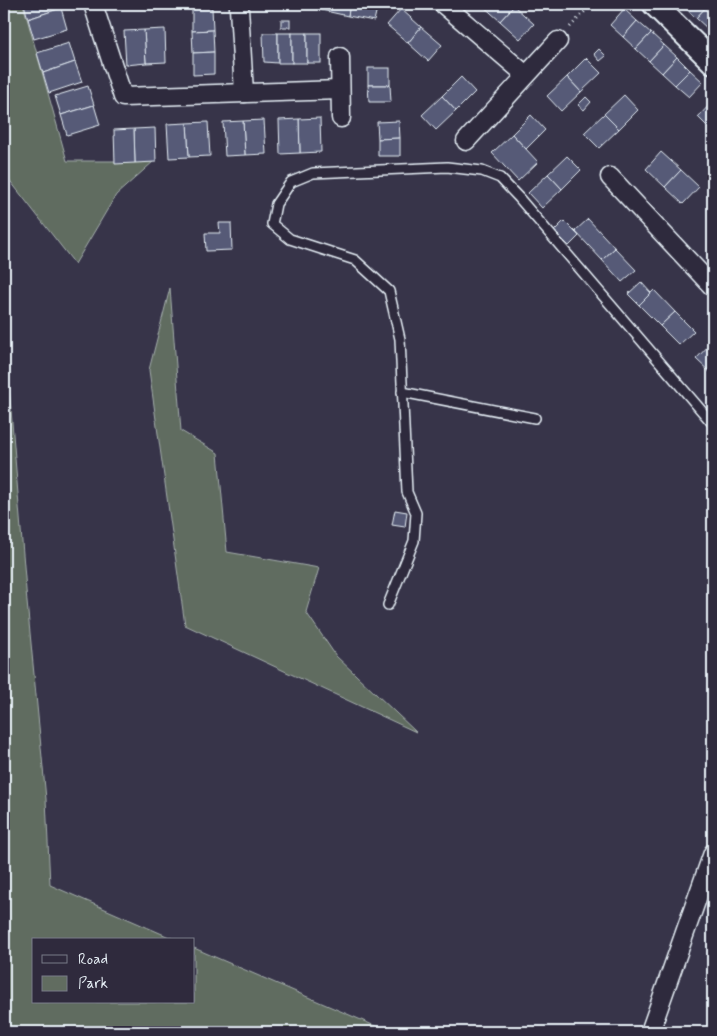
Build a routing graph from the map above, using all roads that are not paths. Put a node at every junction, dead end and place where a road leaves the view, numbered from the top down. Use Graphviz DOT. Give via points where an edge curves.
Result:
graph roads {
  1 [pos="93,4"];
  2 [pos="240,4"];
  3 [pos="443,4"];
  4 [pos="654,4"];
  5 [pos="558,41"];
  6 [pos="340,57"];
  7 [pos="713,62"];
  8 [pos="526,75"];
  9 [pos="340,90"];
  10 [pos="244,93"];
  11 [pos="342,118"];
  12 [pos="466,141"];
  13 [pos="610,177"];
  14 [pos="713,287"];
  15 [pos="402,392"];
  16 [pos="535,418"];
  17 [pos="713,424"];
  18 [pos="388,605"];
  19 [pos="713,853"];
  20 [pos="650,1032"];
  1 -- 10 [label="street" via="123,97"];
  2 -- 10 [label="street"];
  3 -- 8 [label="street"];
  4 -- 7 [label="street"];
  5 -- 8 [label="street"];
  6 -- 9 [label="street"];
  8 -- 12 [label="street"];
  9 -- 10 [label="street"];
  9 -- 11 [label="street"];
  13 -- 14 [label="street"];
  15 -- 16 [label="lane"];
  15 -- 17 [label="lane" via="400,340 389,291 355,260 290,239 272,224 276,204 291,182 313,173 447,167 482,171 500,178"];
  15 -- 18 [label="lane" via="408,492 416,513 414,541"];
  19 -- 20 [label="street"];
}
